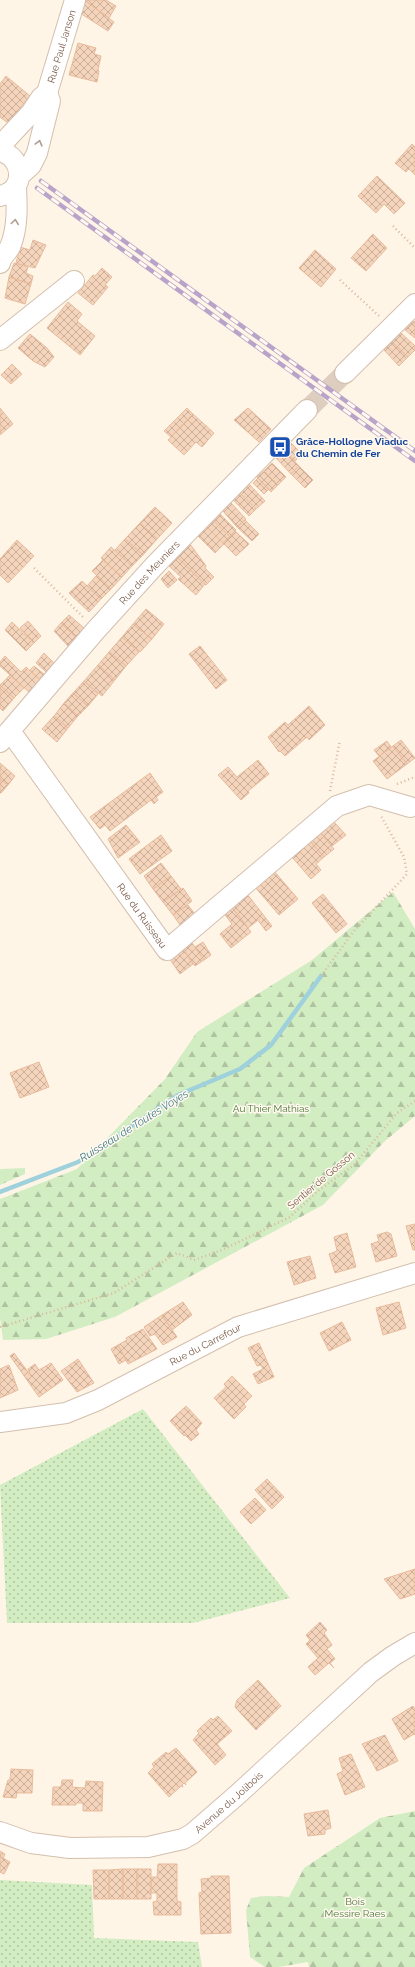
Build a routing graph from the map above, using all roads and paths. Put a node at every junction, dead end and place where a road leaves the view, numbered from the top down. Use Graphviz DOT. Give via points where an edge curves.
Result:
graph roads {
  1 [pos="75,0"];
  2 [pos="47,93"];
  3 [pos="0,146"];
  4 [pos="0,151"];
  5 [pos="12,186"];
  6 [pos="393,226"];
  7 [pos="415,248"];
  8 [pos="1,256"];
  9 [pos="340,280"];
  10 [pos="74,281"];
  11 [pos="415,304"];
  12 [pos="392,327"];
  13 [pos="0,340"];
  14 [pos="345,373"];
  15 [pos="307,410"];
  16 [pos="34,568"];
  17 [pos="96,630"];
  18 [pos="5,737"];
  19 [pos="340,740"];
  20 [pos="369,795"];
  21 [pos="410,807"];
  22 [pos="324,817"];
  23 [pos="321,976"];
  24 [pos="415,1101"];
  25 [pos="415,1274"];
  26 [pos="0,1327"];
  27 [pos="0,1422"];
  28 [pos="415,1643"];
  29 [pos="0,1832"];
  1 -- 2 [label="street, Rue Paul Janson"];
  2 -- 3 [label="street, Rue Paul Janson"];
  5 -- 2 [label="street, Rue Paul Janson, one-way" via="31,165 36,153 50,101"];
  4 -- 5 [label="street" via="12,156 16,161"];
  8 -- 5 [label="street, one-way" via="10,247 16,224"];
  6 -- 7 [label="path"];
  9 -- 12 [label="path"];
  10 -- 13 [label="street"];
  11 -- 12 [label="street"];
  12 -- 14 [label="street"];
  15 -- 17 [label="street, Rue des Meuniers" via="156,564"];
  16 -- 17 [label="path"];
  17 -- 18 [label="street, Rue des Meuniers"];
  18 -- 22 [label="street, Rue du Ruisseau" via="167,950"];
  19 -- 22 [label="path"];
  20 -- 21 [label="street"];
  20 -- 22 [label="street, Rue du Ruisseau" via="337,806"];
  20 -- 23 [label="path" via="404,857 407,874 354,931"];
  24 -- 26 [label="path, Sentier de Gosson" via="397,1113 354,1164 319,1190 290,1217 222,1250 194,1260 177,1253 114,1293"];
  25 -- 27 [label="street, Rue du Carrefour" via="238,1327 98,1400 66,1413"];
  28 -- 29 [label="street, Avenue du Jolibois" via="371,1672 237,1795 192,1834 182,1839 148,1847 70,1848 31,1843"];
}
